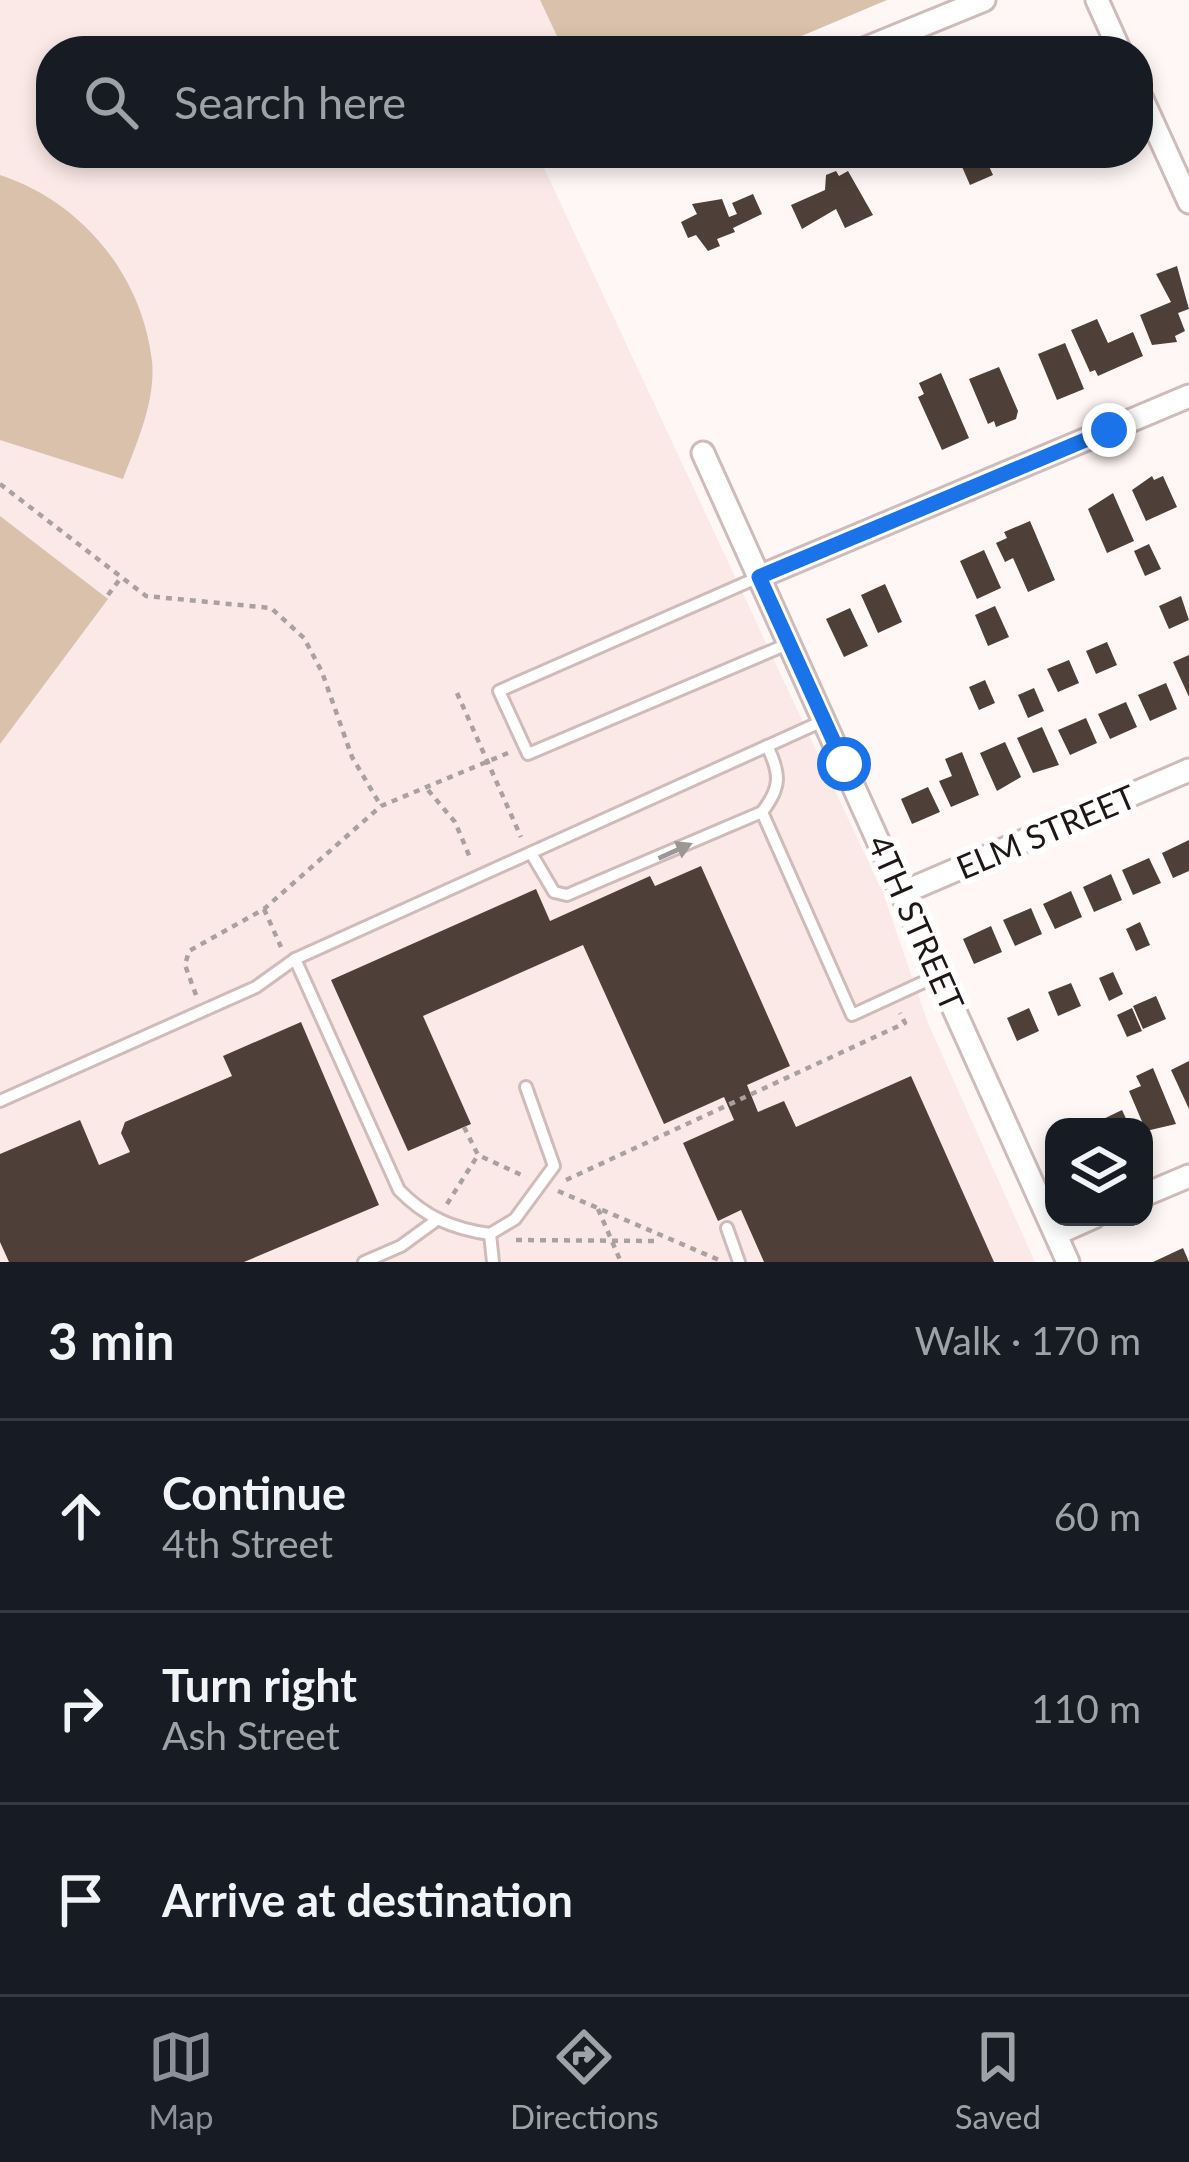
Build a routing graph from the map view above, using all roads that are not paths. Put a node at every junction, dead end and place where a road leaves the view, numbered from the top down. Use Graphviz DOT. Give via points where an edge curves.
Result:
graph roads {
  1 [pos="984,0"];
  2 [pos="1097,0"];
  3 [pos="896,36"];
  4 [pos="1113,36"];
  5 [pos="1153,123"];
  6 [pos="1189,202"];
  7 [pos="1189,396"];
  8 [pos="704,453"];
  9 [pos="759,577"];
  10 [pos="790,643"];
  11 [pos="825,720"];
  12 [pos="767,746"];
  13 [pos="1189,770"];
  14 [pos="762,812"];
  15 [pos="529,853"];
  16 [pos="902,893"];
  17 [pos="292,961"];
  18 [pos="939,976"];
  19 [pos="526,1087"];
  20 [pos="0,1101"];
  21 [pos="1189,1176"];
  22 [pos="1153,1191"];
  23 [pos="438,1220"];
  24 [pos="1074,1226"];
  25 [pos="727,1228"];
  26 [pos="490,1234"];
  27 [pos="1056,1234"];
  28 [pos="364,1262"];
  29 [pos="493,1262"];
  30 [pos="739,1262"];
  31 [pos="1068,1262"];
  1 -- 3 [label="street"];
  2 -- 4 [label="street"];
  5 -- 6 [label="street"];
  7 -- 9 [label="street"];
  8 -- 9 [label="street, 4TH STREET"];
  9 -- 10 [label="street, 4TH STREET"];
  9 -- 10 [label="lane" via="499,691 524,746 528,754"];
  10 -- 11 [label="street, 4TH STREET"];
  11 -- 12 [label="lane"];
  11 -- 16 [label="street, 4TH STREET"];
  12 -- 14 [label="lane" via="778,790"];
  12 -- 15 [label="lane"];
  13 -- 16 [label="street, ELM STREET"];
  15 -- 14 [label="lane, one-way" via="554,892 566,895"];
  14 -- 18 [label="lane" via="852,1015"];
  15 -- 17 [label="lane"];
  16 -- 18 [label="street, 4TH STREET"];
  17 -- 20 [label="lane" via="256,987"];
  17 -- 23 [label="lane" via="399,1190"];
  18 -- 27 [label="street, 4TH STREET"];
  19 -- 26 [label="lane" via="554,1166 515,1219"];
  21 -- 22 [label="street"];
  23 -- 26 [label="lane"];
  23 -- 28 [label="lane"];
  24 -- 27 [label="street"];
  25 -- 30 [label="lane"];
  26 -- 29 [label="lane"];
  27 -- 31 [label="street, 4TH STREET"];
}
